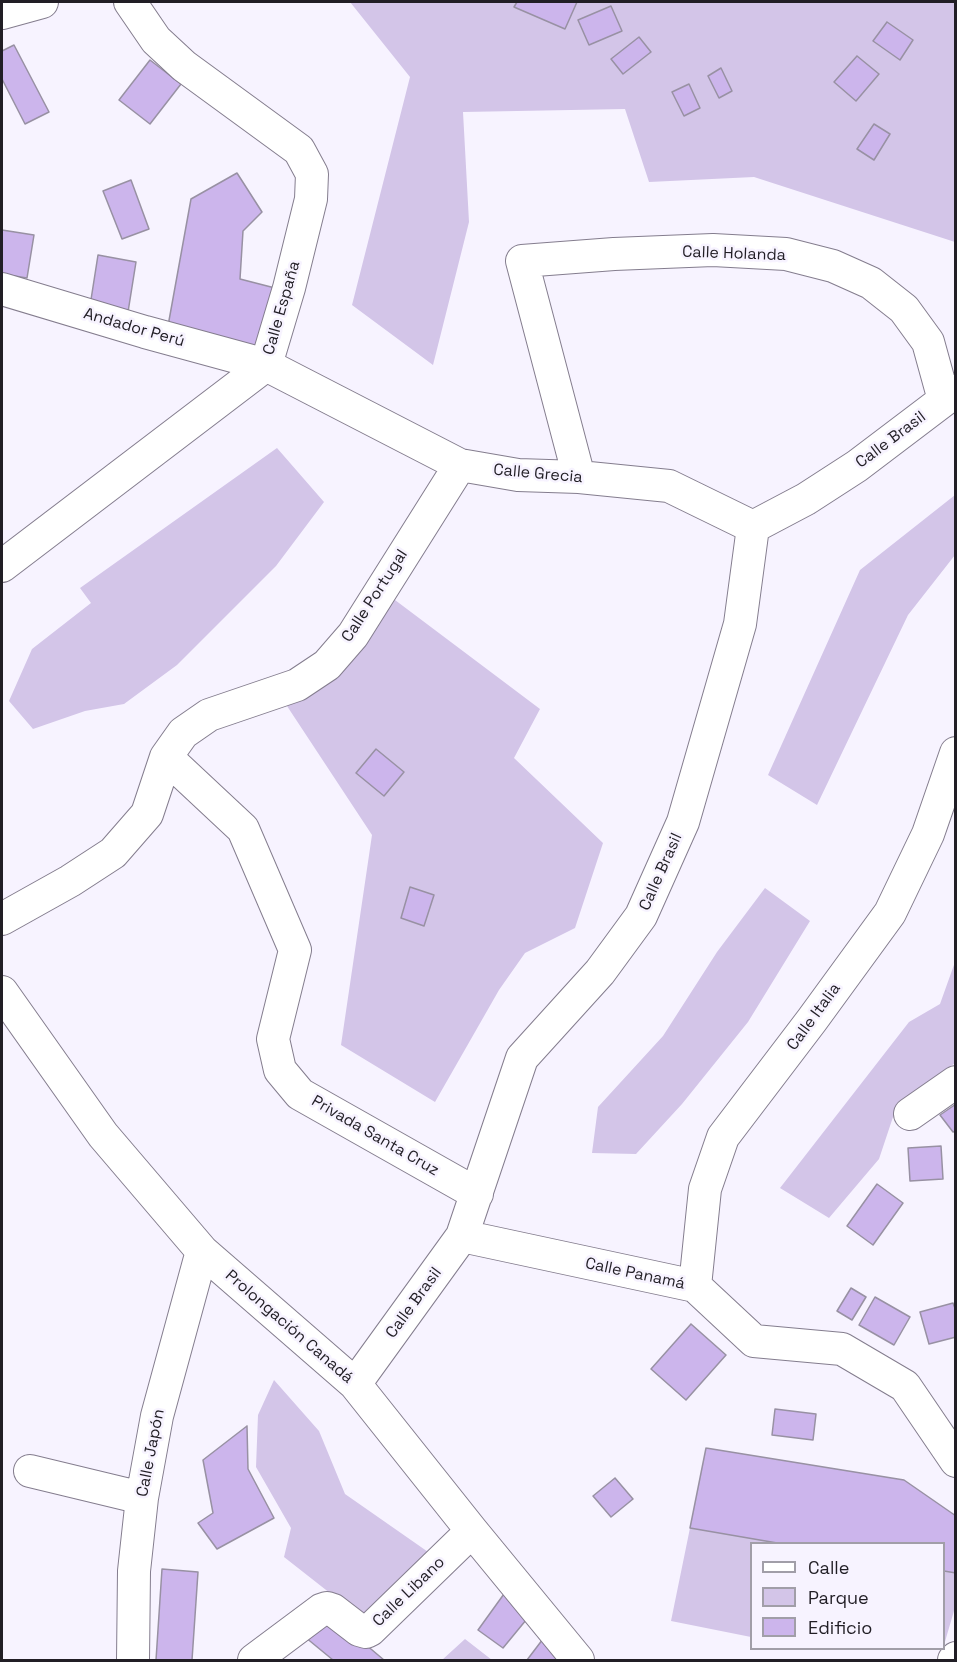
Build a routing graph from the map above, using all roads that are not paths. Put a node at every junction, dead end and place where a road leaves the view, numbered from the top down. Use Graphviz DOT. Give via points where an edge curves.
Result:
graph roads {
  1 [pos="42,2"];
  2 [pos="130,2"];
  3 [pos="2,13"];
  4 [pos="2,290"];
  5 [pos="266,365"];
  6 [pos="950,395"];
  7 [pos="460,465"];
  8 [pos="579,477"];
  9 [pos="753,527"];
  10 [pos="2,566"];
  11 [pos="956,753"];
  12 [pos="166,757"];
  13 [pos="2,919"];
  14 [pos="2,992"];
  15 [pos="956,1082"];
  16 [pos="910,1114"];
  17 [pos="477,1194"];
  18 [pos="462,1236"];
  19 [pos="202,1251"];
  20 [pos="695,1286"];
  21 [pos="356,1384"];
  22 [pos="956,1461"];
  23 [pos="30,1471"];
  24 [pos="142,1498"];
  25 [pos="472,1531"];
  26 [pos="133,1660"];
  27 [pos="254,1660"];
  28 [pos="578,1660"];
  1 -- 3 [label="street"];
  2 -- 5 [label="street, Calle España" via="156,40 177,60 299,150 312,174 311,199"];
  4 -- 5 [label="street, Andador Perú"];
  5 -- 7 [label="street, Calle Grecia"];
  5 -- 10 [label="street, Calle España"];
  6 -- 8 [label="street, Calle Holanda" via="928,342 904,309 871,282 833,266 786,254 713,250 522,261"];
  6 -- 9 [label="street, Calle Brasil" via="857,466"];
  7 -- 8 [label="street, Calle Grecia" via="518,476"];
  7 -- 12 [label="street, Calle Portugal" via="353,635 327,665 297,685 209,714 183,733"];
  8 -- 9 [label="street, Calle Grecia" via="669,486"];
  9 -- 17 [label="street, Calle Brasil" via="740,624 683,822 641,916 600,972 522,1058"];
  11 -- 20 [label="street, Calle Italia" via="928,834 890,913 723,1137 705,1189"];
  12 -- 13 [label="street, Calle Portugal" via="147,814 113,853"];
  12 -- 17 [label="street, Privada Santa Cruz" via="243,829 295,950 273,1039 280,1070 300,1094"];
  14 -- 19 [label="street, Prolongación Canadá" via="103,1135"];
  15 -- 16 [label="street"];
  17 -- 18 [label="street, Calle Brasil"];
  18 -- 20 [label="street, Calle Panamá"];
  18 -- 21 [label="street, Calle Brasil"];
  19 -- 21 [label="street, Prolongación Canadá"];
  19 -- 24 [label="street, Calle Japón" via="157,1416"];
  20 -- 22 [label="street, Calle Panamá" via="754,1341 842,1349 905,1386"];
  21 -- 25 [label="street, Prolongación Canadá"];
  23 -- 24 [label="street"];
  24 -- 26 [label="street, Calle Japón" via="134,1571"];
  25 -- 27 [label="street, Calle Libano" via="370,1630 358,1630 327,1608"];
  25 -- 28 [label="street, Prolongación Canadá"];
}
